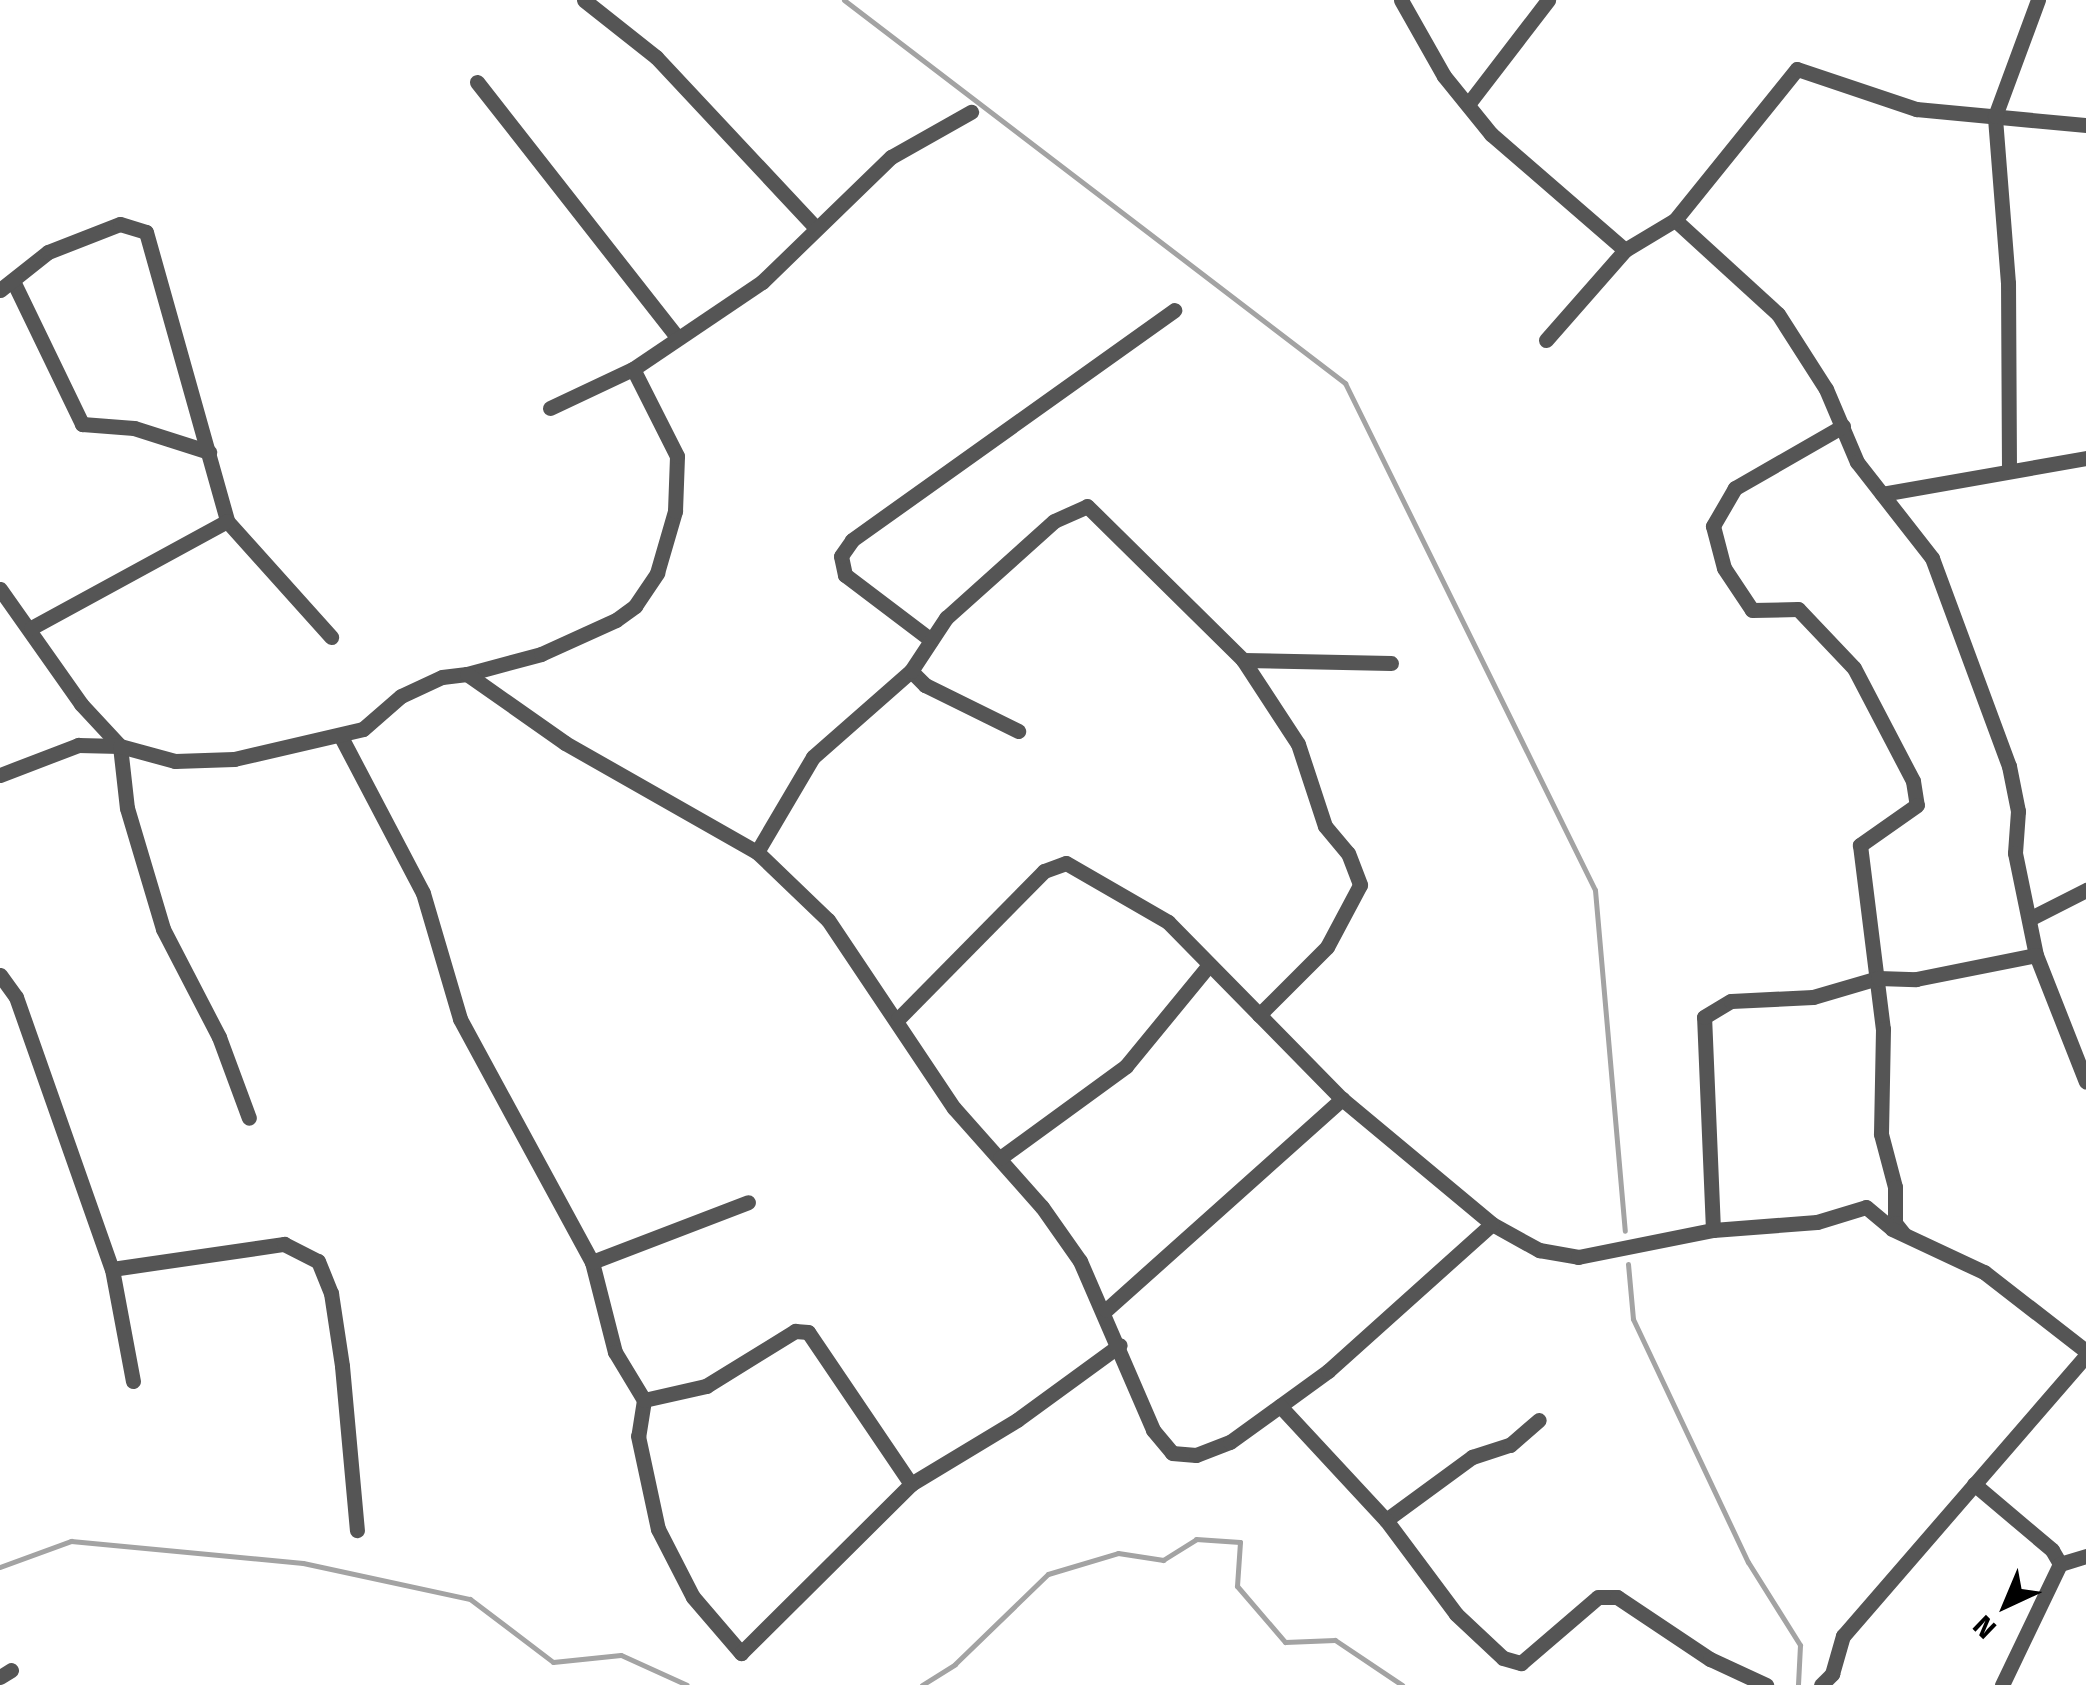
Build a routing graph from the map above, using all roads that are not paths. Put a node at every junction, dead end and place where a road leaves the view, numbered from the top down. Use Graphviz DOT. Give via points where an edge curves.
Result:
graph roads {
  1 [pos="584,0"];
  2 [pos="1401,0"];
  3 [pos="1548,0"];
  4 [pos="2038,0"];
  5 [pos="477,82"];
  6 [pos="1469,104"];
  7 [pos="970,112"];
  8 [pos="1995,116"];
  9 [pos="2086,125"];
  10 [pos="1676,220"];
  11 [pos="814,227"];
  12 [pos="1625,250"];
  13 [pos="6,286"];
  14 [pos="1174,310"];
  15 [pos="677,338"];
  16 [pos="1546,340"];
  17 [pos="633,369"];
  18 [pos="550,408"];
  19 [pos="1843,426"];
  20 [pos="209,452"];
  21 [pos="2086,458"];
  22 [pos="2009,470"];
  23 [pos="1882,494"];
  24 [pos="227,520"];
  25 [pos="0,589"];
  26 [pos="32,628"];
  27 [pos="331,637"];
  28 [pos="931,640"];
  29 [pos="1243,660"];
  30 [pos="1391,663"];
  31 [pos="911,671"];
  32 [pos="467,674"];
  33 [pos="1018,731"];
  34 [pos="340,735"];
  35 [pos="120,746"];
  36 [pos="0,775"];
  37 [pos="756,852"];
  38 [pos="2086,890"];
  39 [pos="2031,918"];
  40 [pos="2036,954"];
  41 [pos="1209,965"];
  42 [pos="0,975"];
  43 [pos="1878,978"];
  44 [pos="1258,1015"];
  45 [pos="898,1019"];
  46 [pos="2086,1082"];
  47 [pos="1342,1099"];
  48 [pos="249,1118"];
  49 [pos="1000,1158"];
  50 [pos="748,1202"];
  51 [pos="1492,1224"];
  52 [pos="1713,1230"];
  53 [pos="1906,1236"];
  54 [pos="592,1262"];
  55 [pos="112,1270"];
  56 [pos="1106,1310"];
  57 [pos="1120,1344"];
  58 [pos="2086,1353"];
  59 [pos="133,1381"];
  60 [pos="644,1400"];
  61 [pos="1280,1406"];
  62 [pos="1539,1420"];
  63 [pos="911,1484"];
  64 [pos="1974,1484"];
  65 [pos="1386,1520"];
  66 [pos="357,1530"];
  67 [pos="2086,1556"];
  68 [pos="2060,1564"];
  69 [pos="1766,1685"];
  70 [pos="1821,1685"];
  71 [pos="2002,1685"];
  1 -- 11 [label="street" via="656,57"];
  2 -- 6 [label="street" via="1444,76"];
  3 -- 6 [label="street"];
  4 -- 8 [label="street"];
  5 -- 15 [label="street"];
  6 -- 12 [label="street" via="1490,134"];
  7 -- 11 [label="street" via="891,157"];
  8 -- 9 [label="street"];
  8 -- 10 [label="street" via="1916,109 1797,69"];
  8 -- 22 [label="street" via="2008,284"];
  10 -- 12 [label="street"];
  10 -- 19 [label="street" via="1778,314"];
  11 -- 15 [label="street" via="762,282"];
  12 -- 16 [label="street"];
  13 -- 20 [label="street" via="82,424 134,428"];
  13 -- 20 [label="street" via="48,252 120,224 146,232"];
  14 -- 28 [label="street" via="852,540 840,556 845,575"];
  15 -- 17 [label="street"];
  17 -- 18 [label="street"];
  17 -- 32 [label="street" via="678,456 675,511 658,573 616,620 541,654"];
  19 -- 23 [label="street" via="1857,462"];
  19 -- 43 [label="street" via="1735,488 1714,526 1724,568 1752,610 1798,608 1854,668 1914,782 1917,805 1860,845"];
  20 -- 24 [label="street"];
  21 -- 22 [label="street"];
  22 -- 23 [label="street"];
  23 -- 39 [label="street" via="1932,558 1958,618 2009,766 2018,811 2016,853"];
  24 -- 26 [label="street"];
  24 -- 27 [label="street"];
  25 -- 26 [label="street"];
  26 -- 35 [label="street" via="81,704"];
  28 -- 29 [label="street" via="1012,556 1054,521 1087,506"];
  28 -- 31 [label="street"];
  29 -- 30 [label="street"];
  29 -- 44 [label="street" via="1298,744 1326,826 1348,853 1360,885 1327,947"];
  31 -- 33 [label="street" via="924,685"];
  31 -- 37 [label="street" via="813,758"];
  32 -- 34 [label="street" via="400,696 364,730"];
  32 -- 37 [label="street" via="565,743"];
  34 -- 35 [label="street" via="234,759 175,760"];
  34 -- 54 [label="street" via="422,893 460,1019"];
  35 -- 36 [label="street" via="78,745"];
  35 -- 48 [label="street" via="127,808 163,929 218,1037"];
  37 -- 45 [label="street" via="828,920"];
  38 -- 39 [label="street"];
  39 -- 40 [label="street"];
  40 -- 43 [label="street" via="1916,979"];
  40 -- 46 [label="street"];
  41 -- 44 [label="street"];
  41 -- 45 [label="street" via="1168,922 1066,863 1044,871"];
  41 -- 49 [label="street" via="1126,1066"];
  42 -- 55 [label="street" via="16,998"];
  43 -- 52 [label="street" via="1812,997 1731,1000 1704,1017"];
  43 -- 53 [label="street" via="1880,1134 1895,1223"];
  44 -- 47 [label="street"];
  45 -- 49 [label="street" via="954,1108"];
  47 -- 51 [label="street"];
  47 -- 56 [label="street"];
  49 -- 56 [label="street" via="1071,1247"];
  50 -- 54 [label="street"];
  51 -- 52 [label="street" via="1539,1250 1578,1256"];
  51 -- 61 [label="street" via="1414,1298"];
  52 -- 53 [label="street" via="1817,1222 1866,1207"];
  53 -- 58 [label="street" via="1984,1272"];
  54 -- 60 [label="street" via="615,1352"];
  55 -- 59 [label="street"];
  55 -- 66 [label="street" via="284,1244 318,1261 332,1293"];
  56 -- 57 [label="street"];
  57 -- 61 [label="street" via="1153,1430 1172,1453 1196,1455 1230,1442"];
  57 -- 63 [label="street" via="1017,1420"];
  58 -- 64 [label="street"];
  60 -- 63 [label="street" via="706,1386 795,1331 808,1332 861,1401 895,1468"];
  60 -- 63 [label="street" via="638,1436 658,1529 693,1597 742,1653"];
  61 -- 65 [label="street"];
  62 -- 65 [label="street" via="1510,1445 1472,1457"];
  64 -- 68 [label="street"];
  64 -- 70 [label="street" via="1843,1636 1832,1674"];
  65 -- 69 [label="street" via="1456,1614 1504,1658 1521,1663 1598,1597 1616,1597 1638,1605 1710,1659"];
  67 -- 68 [label="street"];
  68 -- 71 [label="street"];
}
